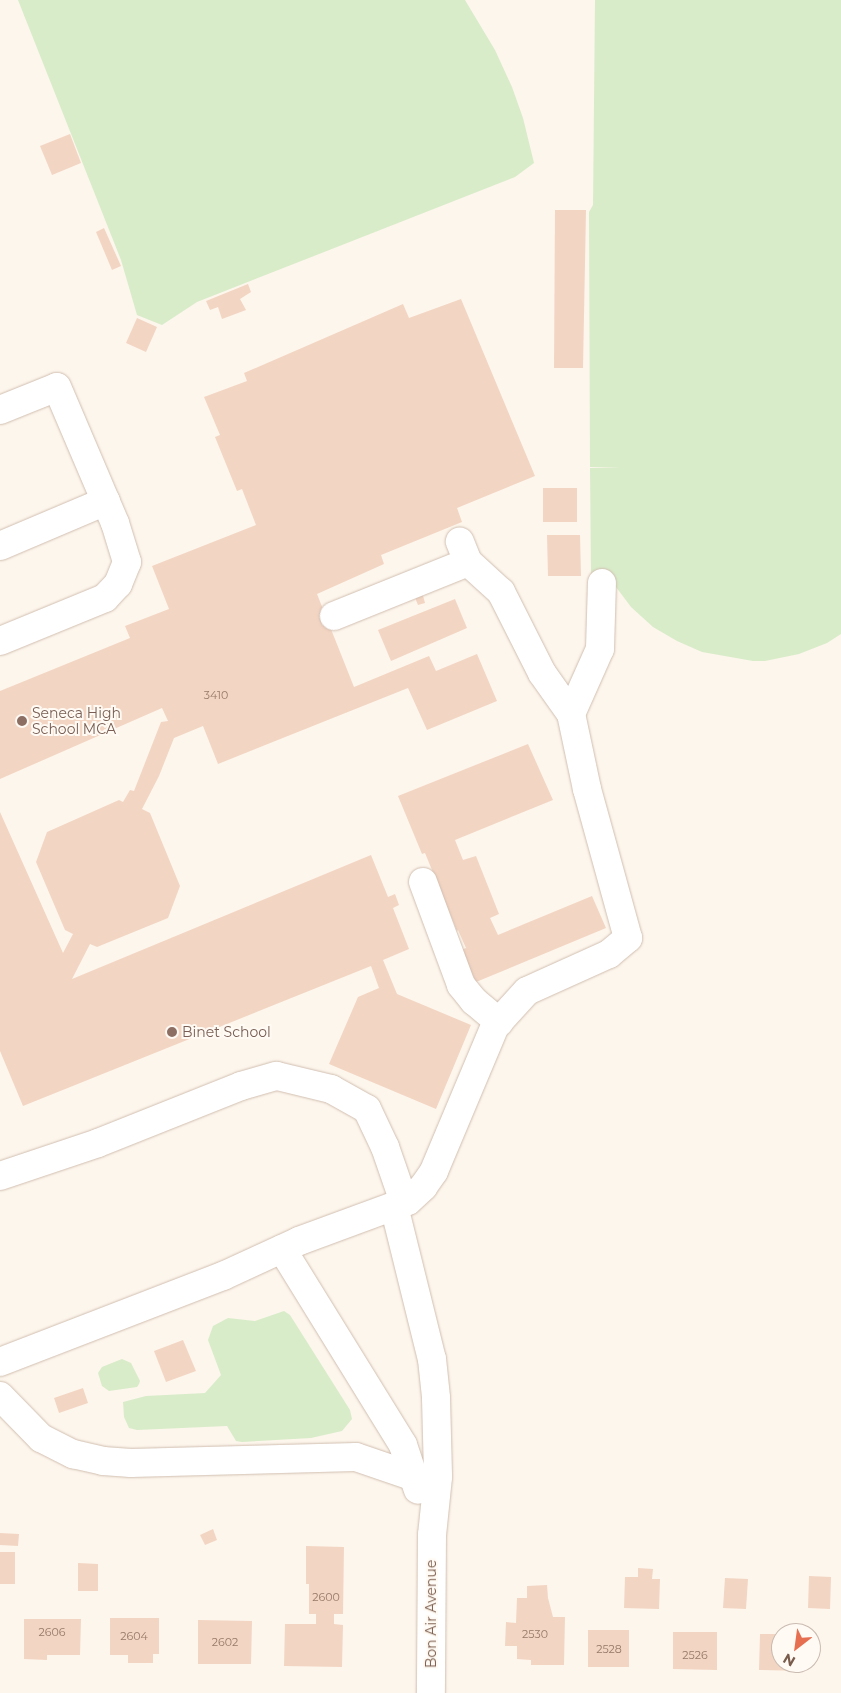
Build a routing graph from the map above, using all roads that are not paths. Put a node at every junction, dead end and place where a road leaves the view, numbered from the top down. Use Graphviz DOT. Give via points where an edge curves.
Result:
graph roads {
  1 [pos="0,410"];
  2 [pos="106,501"];
  3 [pos="0,546"];
  4 [pos="602,582"];
  5 [pos="334,616"];
  6 [pos="0,641"];
  7 [pos="571,714"];
  8 [pos="423,882"];
  9 [pos="499,1022"];
  10 [pos="0,1176"];
  11 [pos="399,1204"];
  12 [pos="282,1249"];
  13 [pos="0,1362"];
  14 [pos="0,1396"];
  15 [pos="414,1477"];
  16 [pos="432,1534"];
  17 [pos="431,1693"];
  1 -- 2 [label="street" via="57,387"];
  2 -- 3 [label="street"];
  2 -- 6 [label="street" via="127,562 118,584 105,598"];
  4 -- 7 [label="street" via="600,649"];
  5 -- 7 [label="street" via="464,552 502,592 542,673"];
  7 -- 9 [label="street" via="586,789 628,938 609,954 527,991"];
  8 -- 9 [label="street" via="461,985"];
  9 -- 11 [label="street" via="434,1171 424,1188"];
  10 -- 11 [label="street" via="277,1076 331,1089 367,1110 385,1147"];
  11 -- 12 [label="street"];
  11 -- 16 [label="street" via="432,1359 436,1398 438,1478"];
  12 -- 13 [label="street" via="224,1276"];
  12 -- 15 [label="street" via="403,1445"];
  14 -- 15 [label="street" via="41,1438 73,1454 103,1461 356,1457"];
  15 -- 16 [label="street"];
  16 -- 17 [label="street, Bon Air Avenue"];
}
